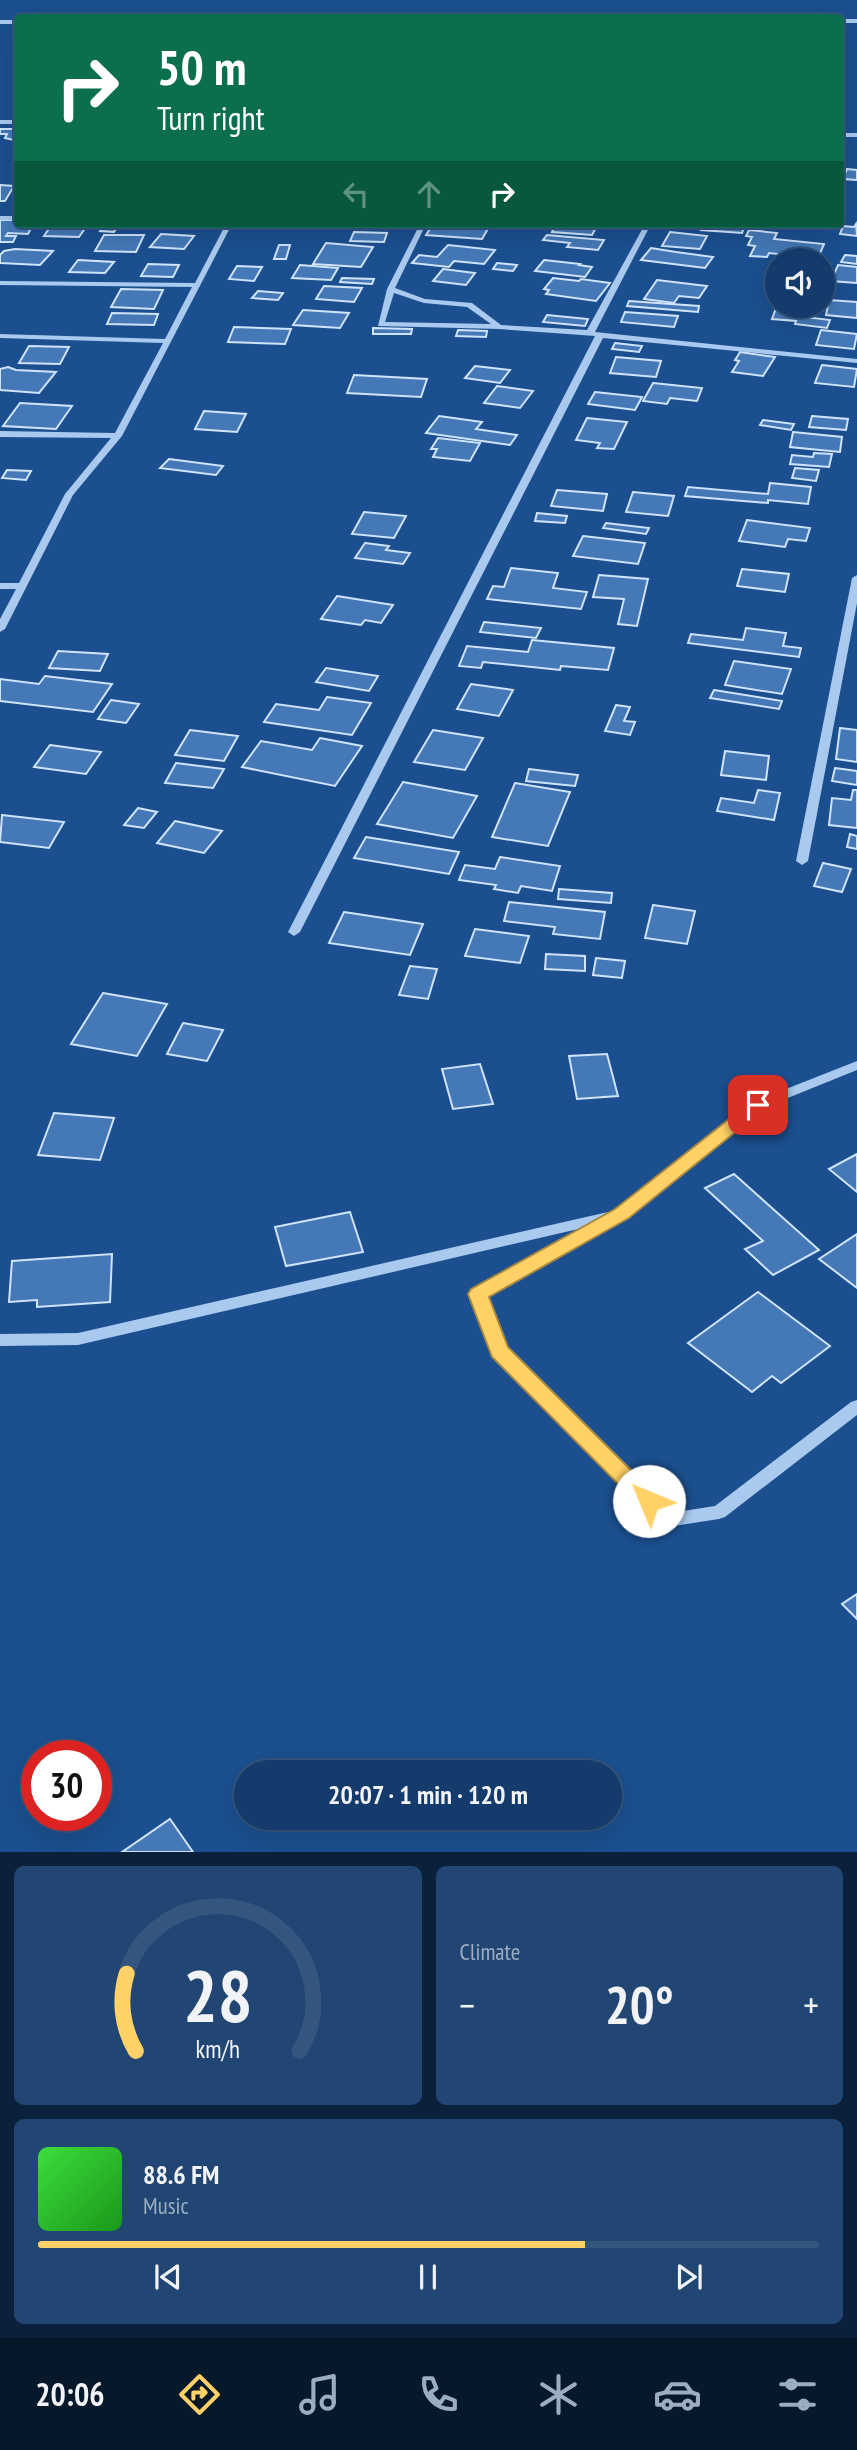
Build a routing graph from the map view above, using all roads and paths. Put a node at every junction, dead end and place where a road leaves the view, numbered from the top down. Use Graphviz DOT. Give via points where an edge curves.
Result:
graph roads {
  1 [pos="227,228"];
  2 [pos="421,228"];
  3 [pos="646,228"];
  4 [pos="0,283"];
  5 [pos="197,285"];
  6 [pos="391,289"];
  7 [pos="499,327"];
  8 [pos="595,334"];
  9 [pos="0,336"];
  10 [pos="168,341"];
  11 [pos="857,361"];
  12 [pos="0,434"];
  13 [pos="118,436"];
  14 [pos="857,578"];
  15 [pos="0,586"];
  16 [pos="22,586"];
  17 [pos="0,629"];
  18 [pos="802,860"];
  19 [pos="294,932"];
  20 [pos="857,1065"];
  21 [pos="622,1214"];
  22 [pos="0,1340"];
  23 [pos="857,1406"];
  1 -- 5 [label="street"];
  2 -- 6 [label="street"];
  3 -- 8 [label="street"];
  4 -- 5 [label="street"];
  5 -- 10 [label="street"];
  6 -- 7 [label="street" via="424,301 469,305"];
  6 -- 7 [label="street" via="381,324"];
  7 -- 8 [label="street"];
  8 -- 11 [label="street"];
  8 -- 19 [label="street"];
  9 -- 10 [label="street"];
  10 -- 13 [label="street"];
  12 -- 13 [label="street"];
  13 -- 16 [label="street" via="69,494"];
  14 -- 18 [label="street"];
  15 -- 16 [label="street"];
  16 -- 17 [label="street"];
  20 -- 21 [label="street" via="758,1105"];
  21 -- 22 [label="street" via="78,1339"];
  21 -- 23 [label="street" via="478,1294 499,1351 667,1520 719,1512"];
}
